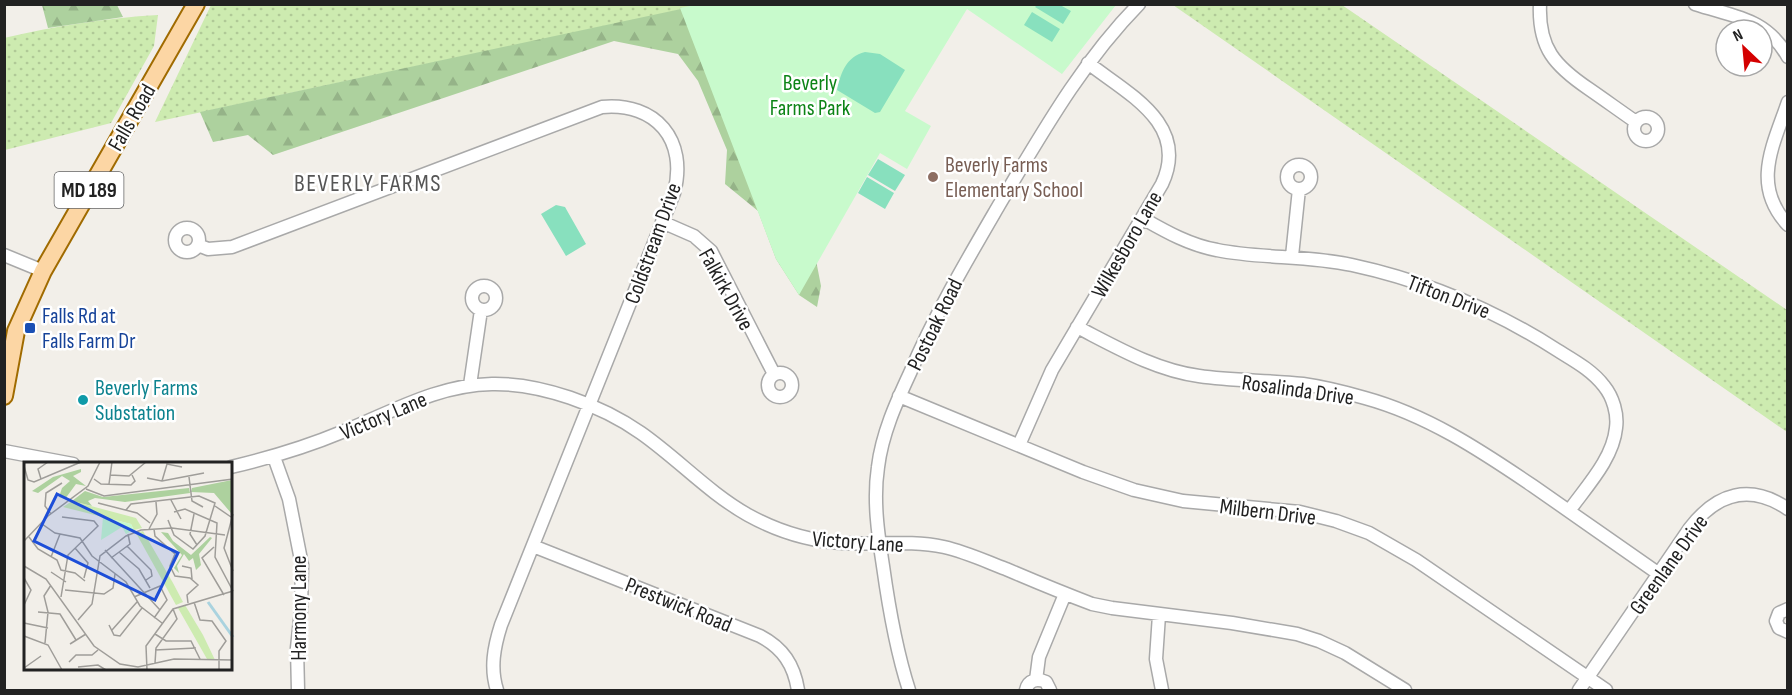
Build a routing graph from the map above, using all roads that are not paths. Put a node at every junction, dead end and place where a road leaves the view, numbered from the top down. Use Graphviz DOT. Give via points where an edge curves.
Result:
graph roads {
  1 [pos="196,4"];
  2 [pos="1139,4"];
  3 [pos="1540,4"];
  4 [pos="1695,4"];
  5 [pos="1788,57"];
  6 [pos="1088,63"];
  7 [pos="1788,102"];
  8 [pos="1636,122"];
  9 [pos="1299,189"];
  10 [pos="1142,218"];
  11 [pos="662,222"];
  12 [pos="1788,225"];
  13 [pos="198,245"];
  14 [pos="4,255"];
  15 [pos="1292,256"];
  16 [pos="43,271"];
  17 [pos="481,310"];
  18 [pos="1077,327"];
  19 [pos="774,374"];
  20 [pos="471,385"];
  21 [pos="4,396"];
  22 [pos="899,396"];
  23 [pos="589,406"];
  24 [pos="1019,445"];
  25 [pos="4,451"];
  26 [pos="274,457"];
  27 [pos="62,462"];
  28 [pos="232,467"];
  29 [pos="1788,509"];
  30 [pos="1569,511"];
  31 [pos="880,543"];
  32 [pos="533,546"];
  33 [pos="1659,574"];
  34 [pos="1065,594"];
  35 [pos="1788,609"];
  36 [pos="1159,615"];
  37 [pos="1788,632"];
  38 [pos="1587,679"];
  39 [pos="1036,680"];
  40 [pos="298,690"];
  41 [pos="498,690"];
  42 [pos="798,690"];
  43 [pos="909,690"];
  44 [pos="1026,690"];
  45 [pos="1050,690"];
  46 [pos="1162,690"];
  47 [pos="1405,690"];
  48 [pos="1579,690"];
  49 [pos="1606,690"];
  1 -- 16 [label="main road, Falls Road / MD 189"];
  2 -- 6 [label="street, Postoak Road"];
  3 -- 8 [label="street" via="1543,40 1556,63"];
  4 -- 5 [label="street" via="1765,29"];
  6 -- 10 [label="street, Wilkesboro Lane" via="1146,107 1165,132 1169,154 1166,172"];
  6 -- 22 [label="street, Postoak Road" via="952,284"];
  7 -- 12 [label="street" via="1766,171 1771,202"];
  9 -- 15 [label="street"];
  10 -- 15 [label="street, Tifton Drive" via="1173,235 1215,250"];
  10 -- 18 [label="street, Wilkesboro Lane"];
  11 -- 13 [label="street, Coldstream Drive" via="677,182 678,161 673,142 648,115 614,106 590,110 232,247 208,249"];
  11 -- 19 [label="street, Falkirk Drive" via="694,236 711,251"];
  11 -- 23 [label="street, Coldstream Drive"];
  14 -- 16 [label="street"];
  15 -- 30 [label="street, Tifton Drive" via="1387,273 1467,300 1520,327 1596,377 1614,404 1614,439"];
  16 -- 21 [label="main road, Falls Road / MD 189" via="16,332"];
  17 -- 20 [label="street"];
  18 -- 24 [label="street, Wilkesboro Lane" via="1051,372"];
  18 -- 30 [label="street, Rosalinda Drive" via="1172,370 1197,376 1315,386 1401,410 1468,443"];
  20 -- 23 [label="street, Victory Lane" via="538,389"];
  20 -- 26 [label="street, Victory Lane" via="402,405"];
  22 -- 24 [label="street, Milbern Drive"];
  22 -- 31 [label="street, Postoak Road" via="878,467 876,506"];
  23 -- 31 [label="street, Victory Lane" via="642,434 730,503 768,525 818,540"];
  23 -- 32 [label="street, Coldstream Drive"];
  24 -- 38 [label="street, Milbern Drive" via="1149,494 1300,512 1369,533 1416,560"];
  25 -- 27 [label="street"];
  26 -- 28 [label="street, Victory Lane"];
  26 -- 40 [label="street, Harmony Lane" via="290,499 302,565"];
  29 -- 33 [label="street, Greenlane Drive" via="1769,498 1749,494 1719,500 1697,519"];
  30 -- 33 [label="street, Rosalinda Drive"];
  31 -- 34 [label="street, Victory Lane" via="952,549"];
  31 -- 43 [label="street, Postoak Road" via="895,639"];
  32 -- 41 [label="street, Coldstream Drive" via="495,642 493,662"];
  32 -- 42 [label="street, Prestwick Road" via="760,636 789,660"];
  33 -- 38 [label="street, Greenlane Drive"];
  34 -- 36 [label="street, Victory Lane" via="1092,604"];
  34 -- 39 [label="street" via="1039,657"];
  35 -- 37 [label="street" via="1779,613 1776,621 1779,628"];
  36 -- 46 [label="street" via="1155,658"];
  36 -- 47 [label="street, Victory Lane" via="1281,630 1318,641 1345,652"];
  38 -- 48 [label="street, Greenlane Drive"];
  38 -- 49 [label="street, Milbern Drive"];
  39 -- 44 [label="street"];
  39 -- 45 [label="street" via="1046,682"];
}
